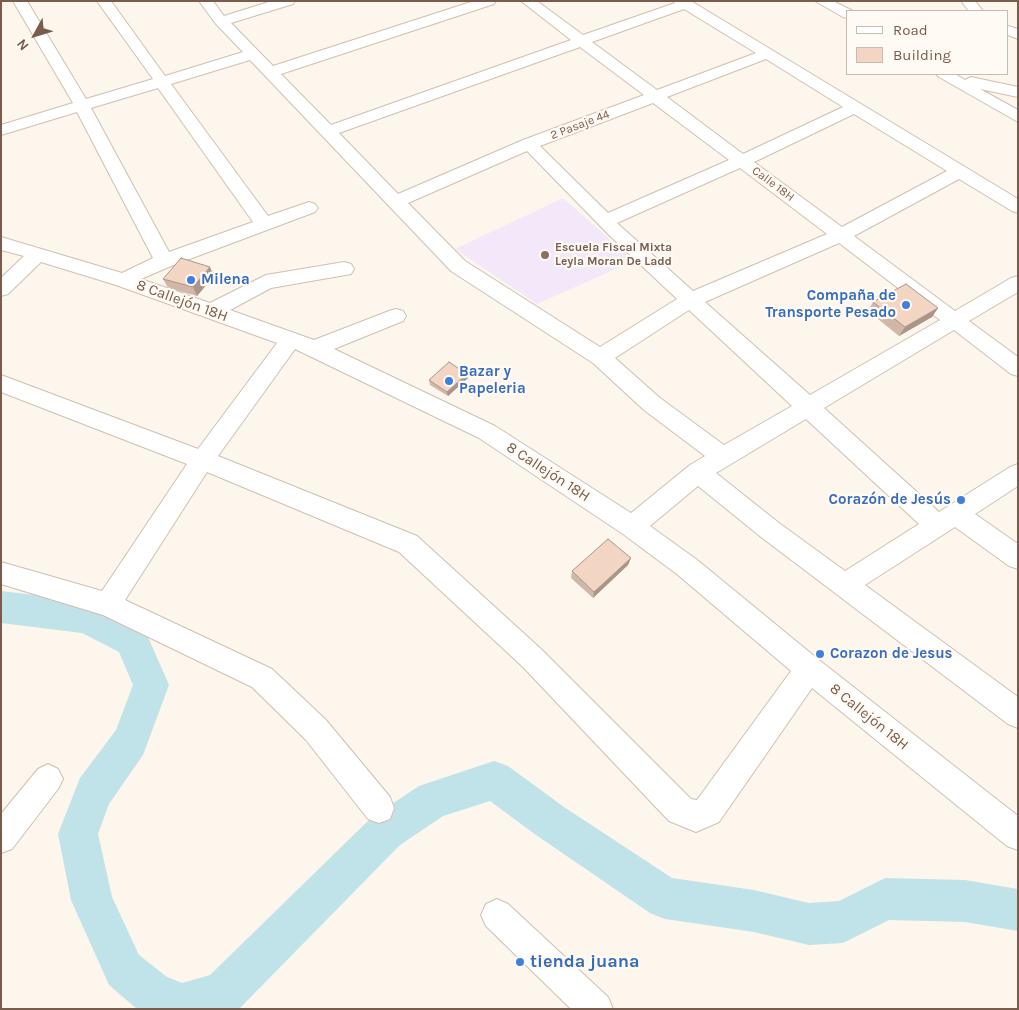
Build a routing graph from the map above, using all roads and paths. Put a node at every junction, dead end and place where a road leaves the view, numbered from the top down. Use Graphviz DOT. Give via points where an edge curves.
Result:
graph roads {
  1 [pos="20,1"];
  2 [pos="104,1"];
  3 [pos="206,1"];
  4 [pos="288,1"];
  5 [pos="488,1"];
  6 [pos="528,1"];
  7 [pos="822,1"];
  8 [pos="683,3"];
  9 [pos="840,7"];
  10 [pos="221,21"];
  11 [pos="581,41"];
  12 [pos="253,54"];
  13 [pos="767,54"];
  14 [pos="270,72"];
  15 [pos="947,76"];
  16 [pos="162,82"];
  17 [pos="1018,92"];
  18 [pos="654,96"];
  19 [pos="82,106"];
  20 [pos="854,107"];
  21 [pos="1018,117"];
  22 [pos="1,130"];
  23 [pos="328,132"];
  24 [pos="529,144"];
  25 [pos="742,161"];
  26 [pos="960,171"];
  27 [pos="395,202"];
  28 [pos="1018,207"];
  29 [pos="309,208"];
  30 [pos="605,220"];
  31 [pos="265,225"];
  32 [pos="841,235"];
  33 [pos="1,243"];
  34 [pos="37,255"];
  35 [pos="164,261"];
  36 [pos="344,269"];
  37 [pos="123,280"];
  38 [pos="1018,283"];
  39 [pos="1,289"];
  40 [pos="691,300"];
  41 [pos="212,311"];
  42 [pos="396,316"];
  43 [pos="955,320"];
  44 [pos="290,341"];
  45 [pos="314,348"];
  46 [pos="600,357"];
  47 [pos="1018,368"];
  48 [pos="1,384"];
  49 [pos="808,407"];
  50 [pos="723,457"];
  51 [pos="202,460"];
  52 [pos="698,472"];
  53 [pos="1018,474"];
  54 [pos="946,519"];
  55 [pos="632,527"];
  56 [pos="1018,558"];
  57 [pos="1,573"];
  58 [pos="844,585"];
  59 [pos="108,605"];
  60 [pos="809,669"];
  61 [pos="1018,714"];
  62 [pos="48,779"];
  63 [pos="379,808"];
  64 [pos="1018,836"];
  65 [pos="1,838"];
  66 [pos="497,916"];
  67 [pos="596,1009"];
  1 -- 19 [label="street"];
  2 -- 16 [label="street"];
  3 -- 10 [label="street"];
  4 -- 10 [label="street"];
  5 -- 14 [label="street"];
  6 -- 11 [label="street, Calle 18H"];
  7 -- 9 [label="street"];
  8 -- 11 [label="street"];
  8 -- 13 [label="street"];
  10 -- 12 [label="street"];
  11 -- 18 [label="street, Calle 18H"];
  11 -- 23 [label="street"];
  12 -- 14 [label="street"];
  12 -- 16 [label="street"];
  13 -- 18 [label="street, 2 Pasaje 44"];
  13 -- 20 [label="street"];
  14 -- 23 [label="street"];
  15 -- 17 [label="street"];
  15 -- 21 [label="street"];
  16 -- 19 [label="street"];
  16 -- 31 [label="street"];
  18 -- 24 [label="street, 2 Pasaje 44"];
  18 -- 25 [label="street, Calle 18H"];
  19 -- 22 [label="street"];
  19 -- 35 [label="street"];
  20 -- 25 [label="street"];
  20 -- 26 [label="street"];
  23 -- 27 [label="street"];
  24 -- 27 [label="street, 2 Pasaje 44"];
  24 -- 30 [label="street"];
  25 -- 30 [label="street"];
  25 -- 32 [label="street, Calle 18H"];
  26 -- 28 [label="street"];
  26 -- 32 [label="street"];
  27 -- 46 [label="street" via="458,266"];
  29 -- 31 [label="street"];
  30 -- 40 [label="street"];
  31 -- 35 [label="street"];
  32 -- 40 [label="street"];
  32 -- 43 [label="street, Calle 18H"];
  33 -- 34 [label="street, 8 Callejón 18H"];
  34 -- 37 [label="street, 8 Callejón 18H"];
  34 -- 39 [label="street"];
  35 -- 37 [label="street"];
  36 -- 41 [label="street" via="266,282"];
  37 -- 41 [label="street, 8 Callejón 18H"];
  38 -- 43 [label="street"];
  40 -- 46 [label="street"];
  40 -- 49 [label="street"];
  41 -- 44 [label="street, 8 Callejón 18H"];
  42 -- 45 [label="street"];
  43 -- 47 [label="street, Calle 18H"];
  43 -- 49 [label="street"];
  44 -- 45 [label="street, 8 Callejón 18H"];
  44 -- 51 [label="street"];
  45 -- 55 [label="street, 8 Callejón 18H" via="487,432"];
  46 -- 50 [label="street" via="652,404"];
  48 -- 51 [label="street"];
  49 -- 50 [label="street"];
  49 -- 54 [label="street" via="908,501"];
  50 -- 52 [label="street"];
  51 -- 59 [label="street"];
  51 -- 60 [label="street" via="408,544 532,658 680,810 696,817 708,811"];
  52 -- 55 [label="street"];
  52 -- 58 [label="street"];
  53 -- 54 [label="street"];
  54 -- 56 [label="street"];
  54 -- 58 [label="street"];
  55 -- 60 [label="street, 8 Callejón 18H" via="687,567"];
  57 -- 59 [label="street"];
  58 -- 61 [label="street"];
  59 -- 63 [label="street" via="262,678 316,730"];
  60 -- 64 [label="street, 8 Callejón 18H"];
  62 -- 65 [label="street"];
  66 -- 67 [label="street"];
}
